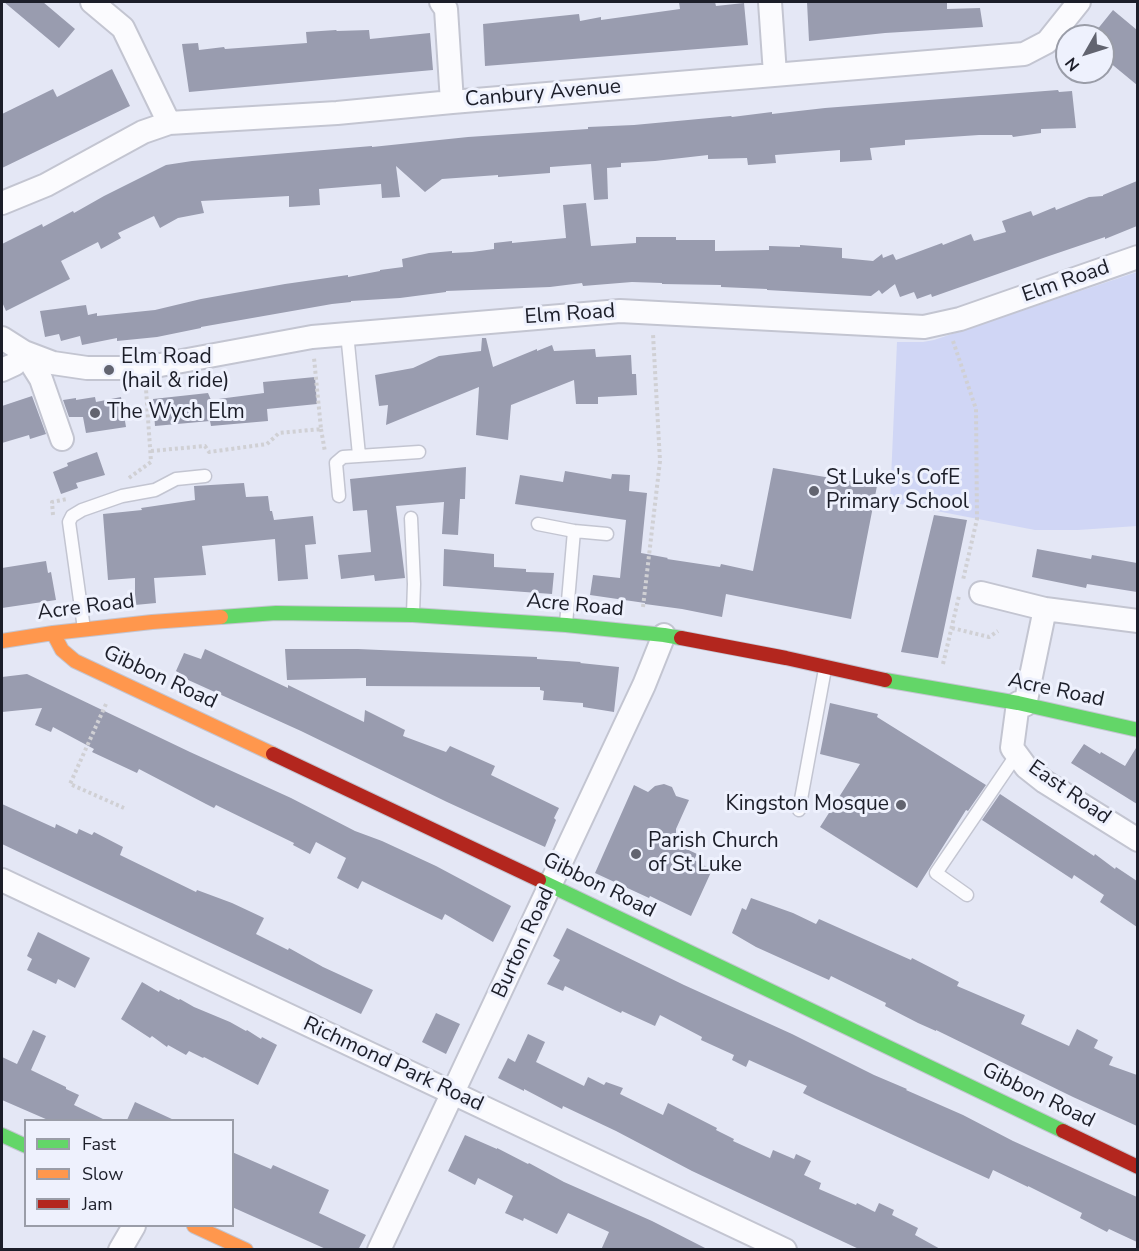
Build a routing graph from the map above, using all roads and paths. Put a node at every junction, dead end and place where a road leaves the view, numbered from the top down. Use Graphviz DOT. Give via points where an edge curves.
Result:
graph roads {
  1 [pos="92,2"];
  2 [pos="441,2"];
  3 [pos="770,2"];
  4 [pos="1079,2"];
  5 [pos="775,74"];
  6 [pos="452,102"];
  7 [pos="169,123"];
  8 [pos="2,203"];
  9 [pos="1137,257"];
  10 [pos="652,312"];
  11 [pos="945,323"];
  12 [pos="347,333"];
  13 [pos="312,337"];
  14 [pos="2,338"];
  15 [pos="24,352"];
  16 [pos="2,370"];
  17 [pos="62,439"];
  18 [pos="151,451"];
  19 [pos="419,452"];
  20 [pos="359,455"];
  21 [pos="205,476"];
  22 [pos="339,496"];
  23 [pos="411,518"];
  24 [pos="538,524"];
  25 [pos="574,531"];
  26 [pos="607,534"];
  27 [pos="967,591"];
  28 [pos="1046,609"];
  29 [pos="413,615"];
  30 [pos="1137,621"];
  31 [pos="566,625"];
  32 [pos="952,628"];
  33 [pos="85,630"];
  34 [pos="998,630"];
  35 [pos="52,633"];
  36 [pos="640,633"];
  37 [pos="664,635"];
  38 [pos="2,641"];
  39 [pos="826,667"];
  40 [pos="116,681"];
  41 [pos="937,688"];
  42 [pos="1021,704"];
  43 [pos="1137,730"];
  44 [pos="1017,754"];
  45 [pos="124,808"];
  46 [pos="799,810"];
  47 [pos="1137,840"];
  48 [pos="2,880"];
  49 [pos="551,886"];
  50 [pos="967,895"];
  51 [pos="453,1093"];
  52 [pos="2,1135"];
  53 [pos="24,1145"];
  54 [pos="1137,1167"];
  55 [pos="133,1227"];
  56 [pos="196,1227"];
  57 [pos="120,1250"];
  58 [pos="246,1250"];
  59 [pos="379,1250"];
  60 [pos="785,1250"];
  1 -- 7 [label="street" via="123,28"];
  2 -- 6 [label="street" via="446,9"];
  3 -- 5 [label="street"];
  4 -- 5 [label="street, Canbury Avenue" via="1047,42 1024,54"];
  5 -- 6 [label="street, Canbury Avenue"];
  6 -- 7 [label="street, Canbury Avenue"];
  7 -- 8 [label="street, Canbury Avenue" via="143,132 46,185"];
  9 -- 11 [label="street, Elm Road"];
  10 -- 11 [label="street, Elm Road" via="924,327"];
  10 -- 12 [label="street, Elm Road" via="620,311"];
  10 -- 36 [label="path" via="660,461"];
  11 -- 27 [label="path" via="976,409 977,519"];
  12 -- 13 [label="street, Elm Road"];
  12 -- 20 [label="lane"];
  13 -- 15 [label="street, Elm Road" via="144,368 87,368 53,363"];
  13 -- 18 [label="path" via="321,429 279,434 267,444 209,452 205,446"];
  14 -- 15 [label="street, Elm Road"];
  15 -- 16 [label="street"];
  15 -- 17 [label="street" via="41,379"];
  19 -- 20 [label="lane"];
  20 -- 22 [label="lane" via="343,457 336,464"];
  21 -- 33 [label="lane" via="176,479 155,490 122,496 72,516 69,522"];
  23 -- 29 [label="lane"];
  24 -- 25 [label="lane"];
  25 -- 26 [label="lane"];
  25 -- 31 [label="lane"];
  27 -- 28 [label="street"];
  27 -- 32 [label="path"];
  28 -- 30 [label="street"];
  28 -- 42 [label="street, East Road"];
  29 -- 31 [label="street, Acre Road"];
  29 -- 33 [label="street, Acre Road" via="276,612"];
  31 -- 36 [label="street, Acre Road"];
  32 -- 34 [label="path" via="989,637"];
  32 -- 41 [label="path"];
  33 -- 35 [label="street, Acre Road"];
  35 -- 38 [label="street, Acre Road"];
  35 -- 40 [label="street, Gibbon Road" via="62,650 75,661"];
  36 -- 37 [label="street, Acre Road"];
  37 -- 39 [label="street, Acre Road"];
  37 -- 49 [label="street, Burton Road"];
  39 -- 41 [label="street, Acre Road"];
  39 -- 46 [label="lane"];
  40 -- 45 [label="path" via="70,784"];
  40 -- 49 [label="street, Gibbon Road"];
  41 -- 42 [label="street, Acre Road"];
  42 -- 43 [label="street, Acre Road"];
  42 -- 44 [label="street, East Road" via="1012,748"];
  44 -- 47 [label="street, East Road" via="1045,782"];
  44 -- 50 [label="lane" via="936,873"];
  48 -- 51 [label="street, Richmond Park Road"];
  49 -- 51 [label="street, Burton Road"];
  49 -- 54 [label="street, Gibbon Road"];
  51 -- 59 [label="street, Burton Road"];
  51 -- 60 [label="street, Richmond Park Road"];
  52 -- 53 [label="street"];
  55 -- 57 [label="street"];
  56 -- 58 [label="street"];
}
